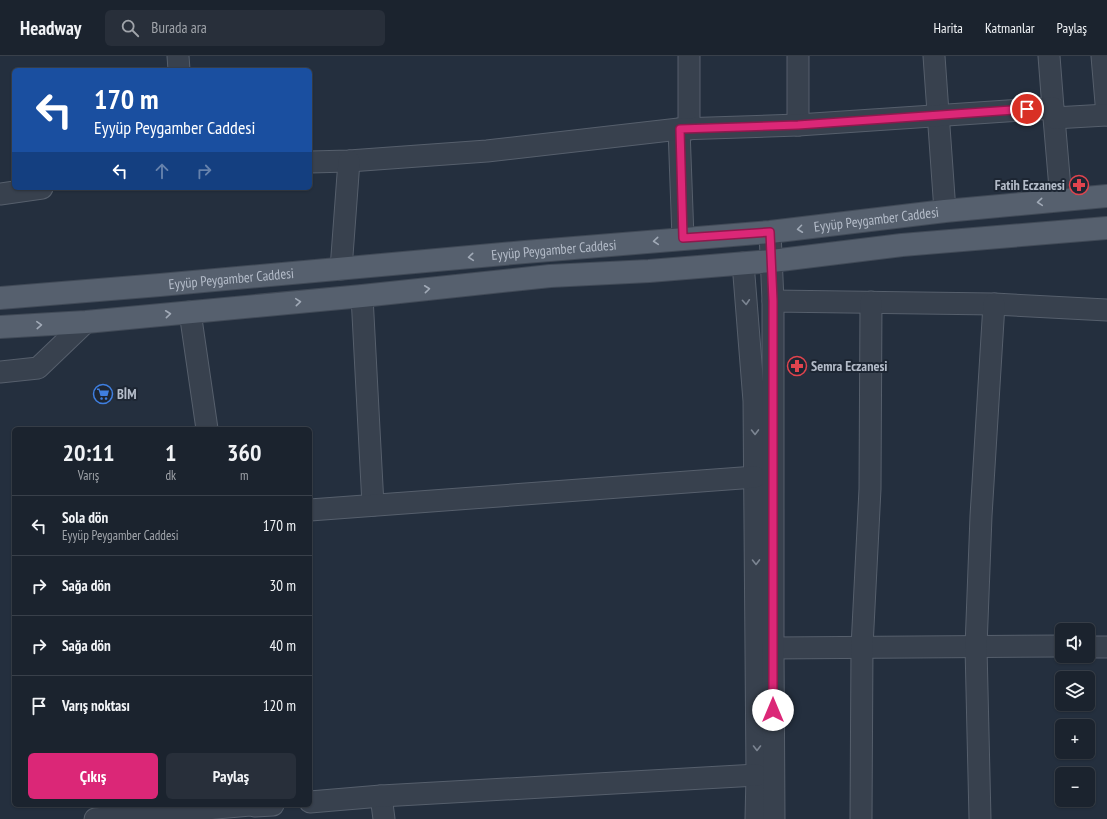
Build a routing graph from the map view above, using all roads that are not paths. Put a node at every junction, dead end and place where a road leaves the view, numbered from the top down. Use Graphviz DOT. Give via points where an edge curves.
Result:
graph roads {
  1 [pos="178,56"];
  2 [pos="689,56"];
  3 [pos="798,56"];
  4 [pos="934,56"];
  5 [pos="1049,56"];
  6 [pos="1102,56"];
  7 [pos="179,68"];
  8 [pos="1054,113"];
  9 [pos="938,115"];
  10 [pos="1107,115"];
  11 [pos="798,125"];
  12 [pos="684,129"];
  13 [pos="349,161"];
  14 [pos="312,162"];
  15 [pos="28,190"];
  16 [pos="0,194"];
  17 [pos="1107,196"];
  18 [pos="1061,200"];
  19 [pos="945,211"];
  20 [pos="1107,228"];
  21 [pos="770,232"];
  22 [pos="683,238"];
  23 [pos="772,261"];
  24 [pos="743,263"];
  25 [pos="341,269"];
  26 [pos="362,296"];
  27 [pos="0,298"];
  28 [pos="773,301"];
  29 [pos="871,302"];
  30 [pos="994,304"];
  31 [pos="1107,310"];
  32 [pos="190,312"];
  33 [pos="86,322"];
  34 [pos="0,327"];
  35 [pos="0,372"];
  36 [pos="206,427"];
  37 [pos="755,477"];
  38 [pos="373,505"];
  39 [pos="312,510"];
  40 [pos="1055,646"];
  41 [pos="862,647"];
  42 [pos="976,647"];
  43 [pos="1095,647"];
  44 [pos="1107,647"];
  45 [pos="773,648"];
  46 [pos="757,775"];
  47 [pos="381,796"];
  48 [pos="312,802"];
  49 [pos="228,807"];
  50 [pos="250,807"];
  51 [pos="95,819"];
  52 [pos="251,819"];
  53 [pos="384,819"];
  54 [pos="756,819"];
  55 [pos="774,819"];
  56 [pos="861,819"];
  57 [pos="980,819"];
  1 -- 7 [label="street"];
  2 -- 12 [label="street"];
  3 -- 11 [label="street"];
  4 -- 9 [label="street"];
  5 -- 8 [label="street"];
  6 -- 10 [label="street"];
  8 -- 9 [label="street"];
  8 -- 10 [label="street"];
  8 -- 18 [label="street"];
  9 -- 11 [label="street"];
  9 -- 19 [label="street"];
  11 -- 12 [label="street"];
  12 -- 13 [label="street" via="487,151"];
  12 -- 22 [label="street"];
  13 -- 14 [label="street"];
  13 -- 25 [label="street"];
  15 -- 16 [label="street"];
  17 -- 18 [label="main road, Eyyüp Peygamber Caddesi"];
  18 -- 19 [label="main road, Eyyüp Peygamber Caddesi, one-way"];
  19 -- 21 [label="main road, Eyyüp Peygamber Caddesi, one-way"];
  20 -- 23 [label="main road, Eyyüp Peygamber Caddesi" via="902,245"];
  21 -- 22 [label="main road, Eyyüp Peygamber Caddesi"];
  21 -- 23 [label="street"];
  22 -- 25 [label="main road, Eyyüp Peygamber Caddesi, one-way"];
  23 -- 24 [label="main road, Eyyüp Peygamber Caddesi"];
  23 -- 28 [label="street"];
  26 -- 24 [label="main road, Eyyüp Peygamber Caddesi, one-way" via="550,276"];
  24 -- 37 [label="street, one-way" via="754,401"];
  25 -- 27 [label="main road, Eyyüp Peygamber Caddesi"];
  32 -- 26 [label="main road, Eyyüp Peygamber Caddesi, one-way"];
  26 -- 38 [label="street"];
  28 -- 29 [label="street"];
  28 -- 45 [label="street"];
  29 -- 30 [label="street"];
  29 -- 41 [label="street" via="870,489"];
  30 -- 31 [label="street"];
  30 -- 42 [label="street"];
  33 -- 32 [label="main road, Eyyüp Peygamber Caddesi, one-way"];
  32 -- 36 [label="street"];
  34 -- 33 [label="main road, Eyyüp Peygamber Caddesi, one-way"];
  33 -- 35 [label="street" via="38,368"];
  37 -- 38 [label="street"];
  37 -- 46 [label="street, one-way"];
  38 -- 39 [label="street"];
  40 -- 42 [label="street"];
  41 -- 42 [label="street"];
  41 -- 45 [label="street"];
  41 -- 56 [label="street"];
  42 -- 57 [label="street"];
  43 -- 44 [label="street"];
  45 -- 55 [label="street"];
  46 -- 47 [label="street"];
  46 -- 54 [label="street"];
  47 -- 48 [label="street"];
  47 -- 53 [label="street"];
  49 -- 51 [label="street"];
  50 -- 52 [label="street"];
}
